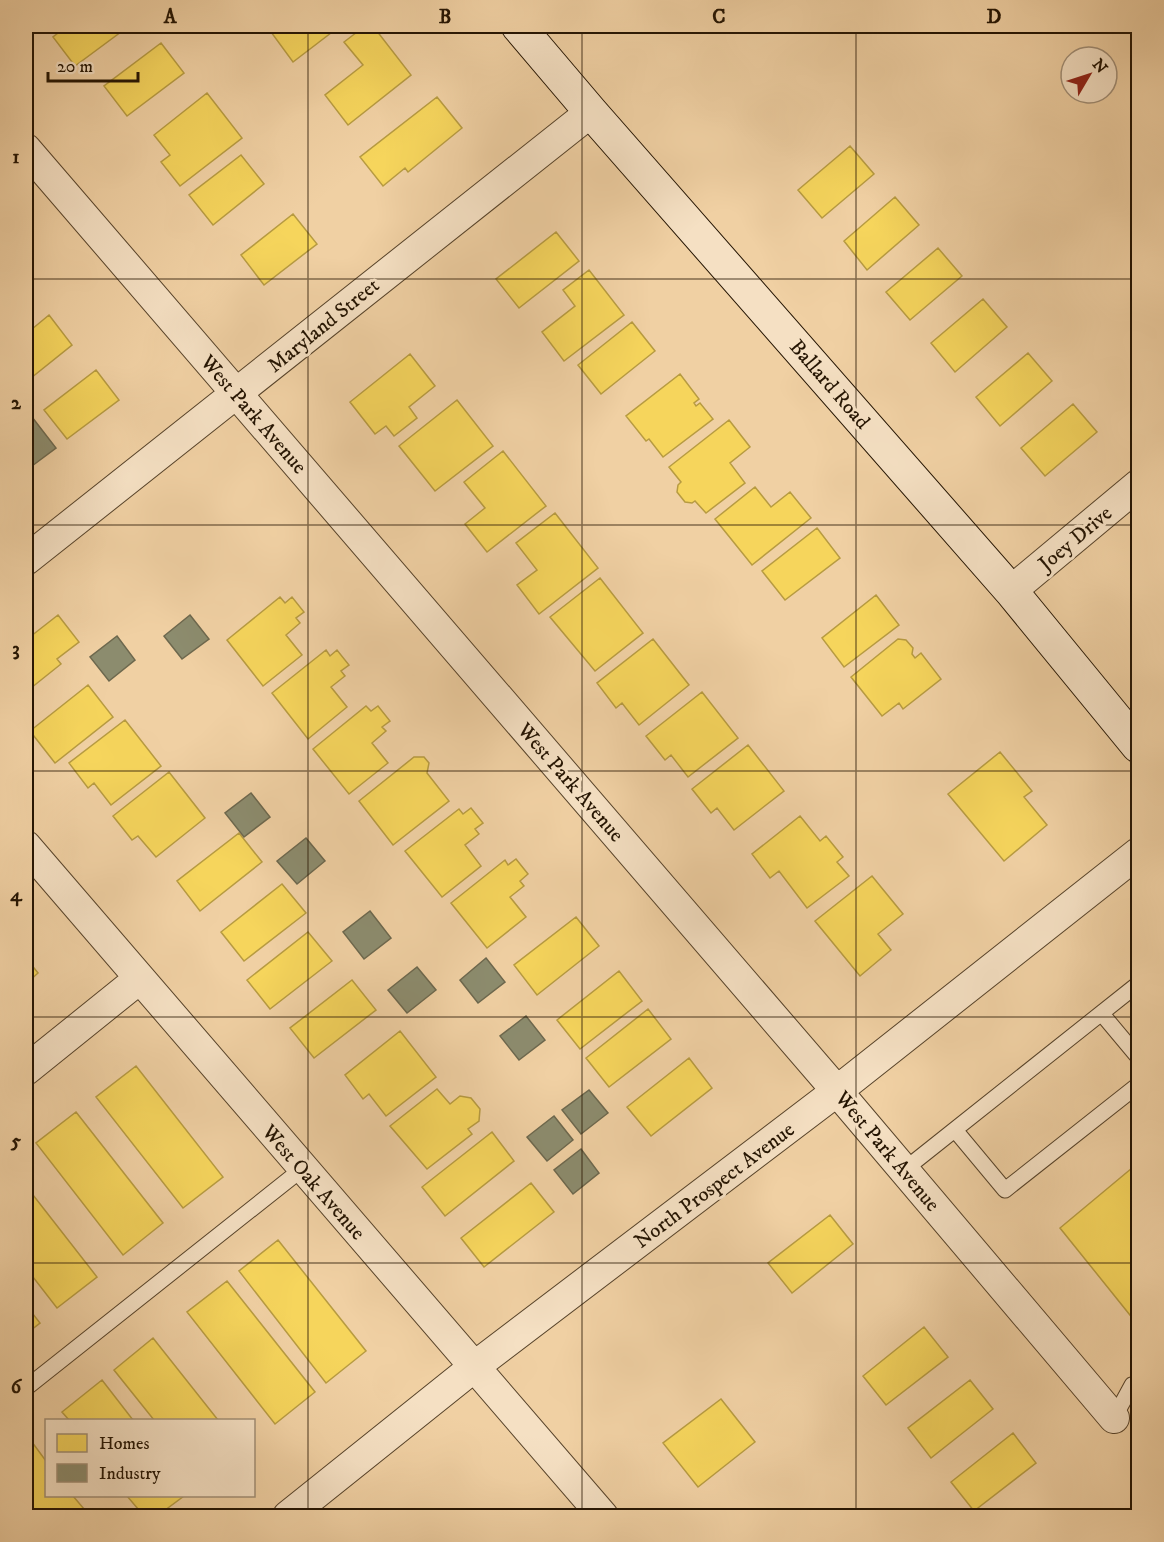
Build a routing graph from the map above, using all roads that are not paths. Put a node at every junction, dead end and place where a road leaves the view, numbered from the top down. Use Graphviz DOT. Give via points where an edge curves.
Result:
graph roads {
  1 [pos="518,26"];
  2 [pos="591,112"];
  3 [pos="26,149"];
  4 [pos="237,394"];
  5 [pos="1138,485"];
  6 [pos="26,560"];
  7 [pos="1011,591"];
  8 [pos="1138,746"];
  9 [pos="26,846"];
  10 [pos="1138,853"];
  11 [pos="139,979"];
  12 [pos="1138,984"];
  13 [pos="1102,1014"];
  14 [pos="1138,1057"];
  15 [pos="26,1070"];
  16 [pos="1138,1085"];
  17 [pos="837,1091"];
  18 [pos="955,1130"];
  19 [pos="302,1169"];
  20 [pos="904,1170"];
  21 [pos="474,1366"];
  22 [pos="1138,1386"];
  23 [pos="26,1388"];
  24 [pos="1114,1418"];
  25 [pos="288,1516"];
  26 [pos="603,1516"];
  1 -- 2 [label="street, Ballard Road"];
  2 -- 4 [label="street, Maryland Street"];
  2 -- 7 [label="street, Ballard Road"];
  3 -- 4 [label="street, West Park Avenue"];
  4 -- 6 [label="street, Maryland Street"];
  4 -- 17 [label="street, West Park Avenue"];
  5 -- 7 [label="street, Joey Drive"];
  7 -- 8 [label="street, Ballard Road"];
  9 -- 11 [label="street, West Oak Avenue"];
  10 -- 17 [label="street, North Prospect Avenue"];
  11 -- 15 [label="street"];
  11 -- 19 [label="street, West Oak Avenue"];
  12 -- 13 [label="lane"];
  13 -- 14 [label="lane"];
  13 -- 18 [label="lane"];
  16 -- 18 [label="lane" via="1005,1190"];
  17 -- 20 [label="street, West Park Avenue"];
  17 -- 21 [label="street, North Prospect Avenue"];
  18 -- 20 [label="lane"];
  19 -- 21 [label="street, West Oak Avenue"];
  19 -- 23 [label="lane"];
  20 -- 24 [label="street, West Park Avenue"];
  21 -- 25 [label="street, North Prospect Avenue"];
  21 -- 26 [label="street, West Oak Avenue"];
  22 -- 24 [label="lane" via="1132,1385"];
}
